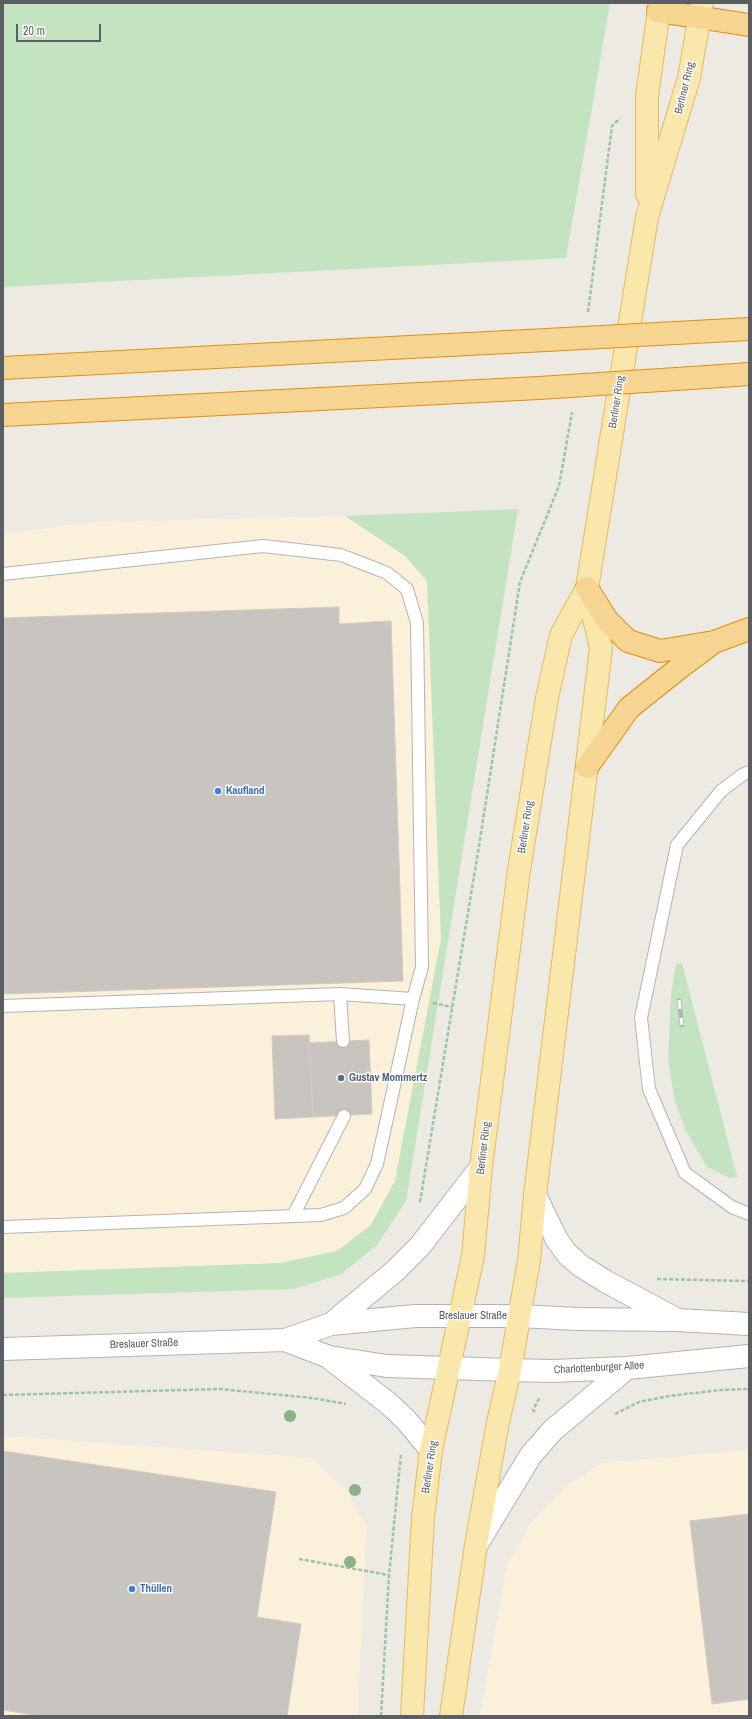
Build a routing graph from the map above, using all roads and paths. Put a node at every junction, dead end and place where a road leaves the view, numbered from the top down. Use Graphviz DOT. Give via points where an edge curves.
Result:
graph roads {
  1 [pos="659,7"];
  2 [pos="700,10"];
  3 [pos="749,25"];
  4 [pos="647,217"];
  5 [pos="749,329"];
  6 [pos="3,368"];
  7 [pos="749,374"];
  8 [pos="3,415"];
  9 [pos="3,574"];
  10 [pos="520,582"];
  11 [pos="587,588"];
  12 [pos="749,629"];
  13 [pos="714,642"];
  14 [pos="587,767"];
  15 [pos="749,772"];
  16 [pos="340,994"];
  17 [pos="413,999"];
  18 [pos="3,1006"];
  19 [pos="342,1041"];
  20 [pos="344,1116"];
  21 [pos="481,1167"];
  22 [pos="535,1195"];
  23 [pos="417,1207"];
  24 [pos="749,1214"];
  25 [pos="293,1216"];
  26 [pos="3,1227"];
  27 [pos="655,1278"];
  28 [pos="749,1280"];
  29 [pos="461,1316"];
  30 [pos="519,1316"];
  31 [pos="677,1320"];
  32 [pos="331,1324"];
  33 [pos="749,1324"];
  34 [pos="285,1340"];
  35 [pos="3,1348"];
  36 [pos="749,1356"];
  37 [pos="328,1357"];
  38 [pos="627,1368"];
  39 [pos="448,1369"];
  40 [pos="510,1370"];
  41 [pos="749,1390"];
  42 [pos="3,1396"];
  43 [pos="347,1404"];
  44 [pos="609,1417"];
  45 [pos="431,1450"];
  46 [pos="401,1453"];
  47 [pos="476,1546"];
  48 [pos="299,1559"];
  49 [pos="389,1575"];
  50 [pos="381,1716"];
  51 [pos="412,1716"];
  52 [pos="450,1716"];
  1 -- 2 [label="highway"];
  1 -- 4 [label="main road, Berliner Ring" via="647,96"];
  2 -- 3 [label="highway"];
  2 -- 4 [label="main road, Berliner Ring" via="689,78"];
  4 -- 11 [label="main road, Berliner Ring"];
  5 -- 6 [label="highway, bridge"];
  7 -- 8 [label="highway, bridge" via="539,388"];
  9 -- 17 [label="lane" via="263,546 341,555 388,573 407,589 417,623 422,967"];
  10 -- 23 [label="path" via="452,1007"];
  11 -- 13 [label="highway" via="607,620 628,641 660,651"];
  11 -- 14 [label="main road, Berliner Ring" via="601,648"];
  11 -- 21 [label="main road, Berliner Ring" via="561,635 547,698 519,870"];
  12 -- 13 [label="highway"];
  13 -- 14 [label="highway" via="629,708"];
  14 -- 22 [label="main road, Berliner Ring"];
  15 -- 24 [label="lane" via="721,791 676,845 642,1018 649,1089 685,1173 732,1207"];
  16 -- 17 [label="lane"];
  16 -- 18 [label="lane"];
  16 -- 19 [label="lane"];
  17 -- 25 [label="lane" via="377,1164 365,1189 344,1208 321,1215"];
  20 -- 25 [label="lane"];
  21 -- 29 [label="main road, Berliner Ring" via="473,1256"];
  21 -- 32 [label="main road" via="420,1246"];
  22 -- 30 [label="main road, Berliner Ring" via="529,1260"];
  22 -- 31 [label="main road" via="557,1240 568,1255 605,1281"];
  25 -- 26 [label="lane"];
  27 -- 28 [label="path"];
  29 -- 30 [label="main road, Breslauer Straße"];
  29 -- 32 [label="main road, Breslauer Straße" via="415,1316"];
  29 -- 39 [label="main road, Berliner Ring"];
  30 -- 31 [label="main road"];
  30 -- 40 [label="main road, Berliner Ring"];
  31 -- 33 [label="main road"];
  32 -- 34 [label="main road, Breslauer Straße"];
  34 -- 35 [label="main road, Breslauer Straße"];
  34 -- 37 [label="main road, Breslauer Straße"];
  36 -- 38 [label="main road, Charlottenburger Allee"];
  37 -- 39 [label="main road, Breslauer Straße" via="388,1366"];
  37 -- 45 [label="main road" via="389,1404"];
  38 -- 40 [label="main road, Charlottenburger Allee"];
  38 -- 47 [label="main road" via="558,1425 531,1455"];
  39 -- 40 [label="main road, Charlottenburger Allee"];
  39 -- 45 [label="main road, Berliner Ring"];
  40 -- 47 [label="main road, Berliner Ring"];
  41 -- 44 [label="path" via="720,1390 669,1396 638,1402"];
  42 -- 43 [label="path" via="220,1390 312,1398"];
  45 -- 51 [label="main road, Berliner Ring" via="423,1518"];
  46 -- 49 [label="path"];
  47 -- 52 [label="main road, Berliner Ring"];
  48 -- 49 [label="path"];
  49 -- 50 [label="path"];
}
